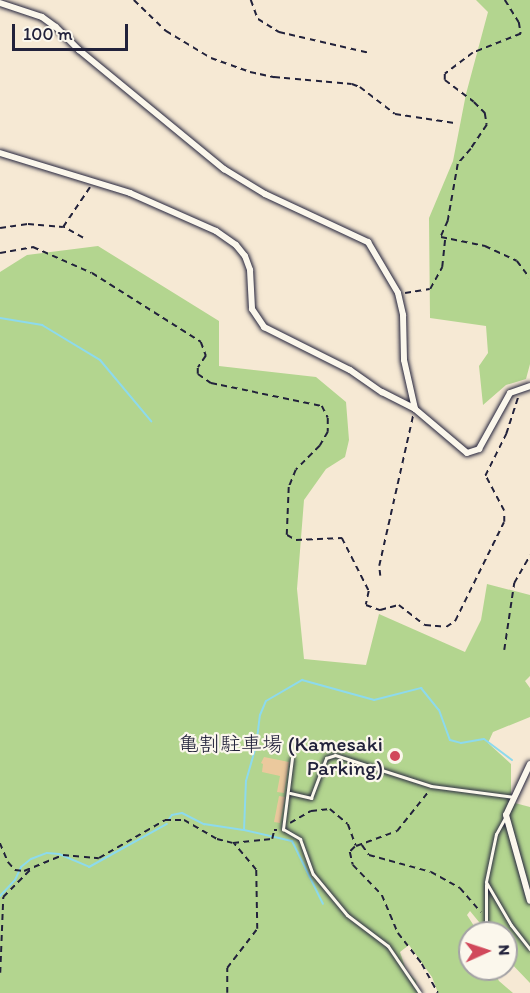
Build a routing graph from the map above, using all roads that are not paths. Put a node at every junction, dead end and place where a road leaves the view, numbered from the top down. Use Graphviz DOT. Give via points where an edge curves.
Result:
graph roads {
  1 [pos="0,3"];
  2 [pos="0,153"];
  3 [pos="530,386"];
  4 [pos="415,409"];
  5 [pos="292,758"];
  6 [pos="530,764"];
  7 [pos="290,793"];
  8 [pos="514,798"];
  9 [pos="506,815"];
  10 [pos="486,882"];
  11 [pos="530,901"];
  12 [pos="485,921"];
  13 [pos="530,949"];
  14 [pos="420,993"];
  1 -- 4 [label="street" via="42,17 56,27 224,169 265,194 368,242 398,294 403,315 404,360"];
  2 -- 4 [label="street" via="94,181 216,231 237,245 245,256 250,270 252,309 264,327 350,370"];
  3 -- 4 [label="street" via="510,393 494,426 479,449 472,452 460,449"];
  5 -- 7 [label="lane"];
  6 -- 8 [label="street"];
  7 -- 8 [label="lane" via="311,798 326,758 331,755 431,786"];
  7 -- 14 [label="lane" via="285,830 300,839 313,874 347,915 388,946"];
  8 -- 9 [label="street"];
  9 -- 10 [label="lane" via="496,834"];
  9 -- 11 [label="street"];
  10 -- 12 [label="lane"];
  10 -- 13 [label="lane" via="511,926"];
}
